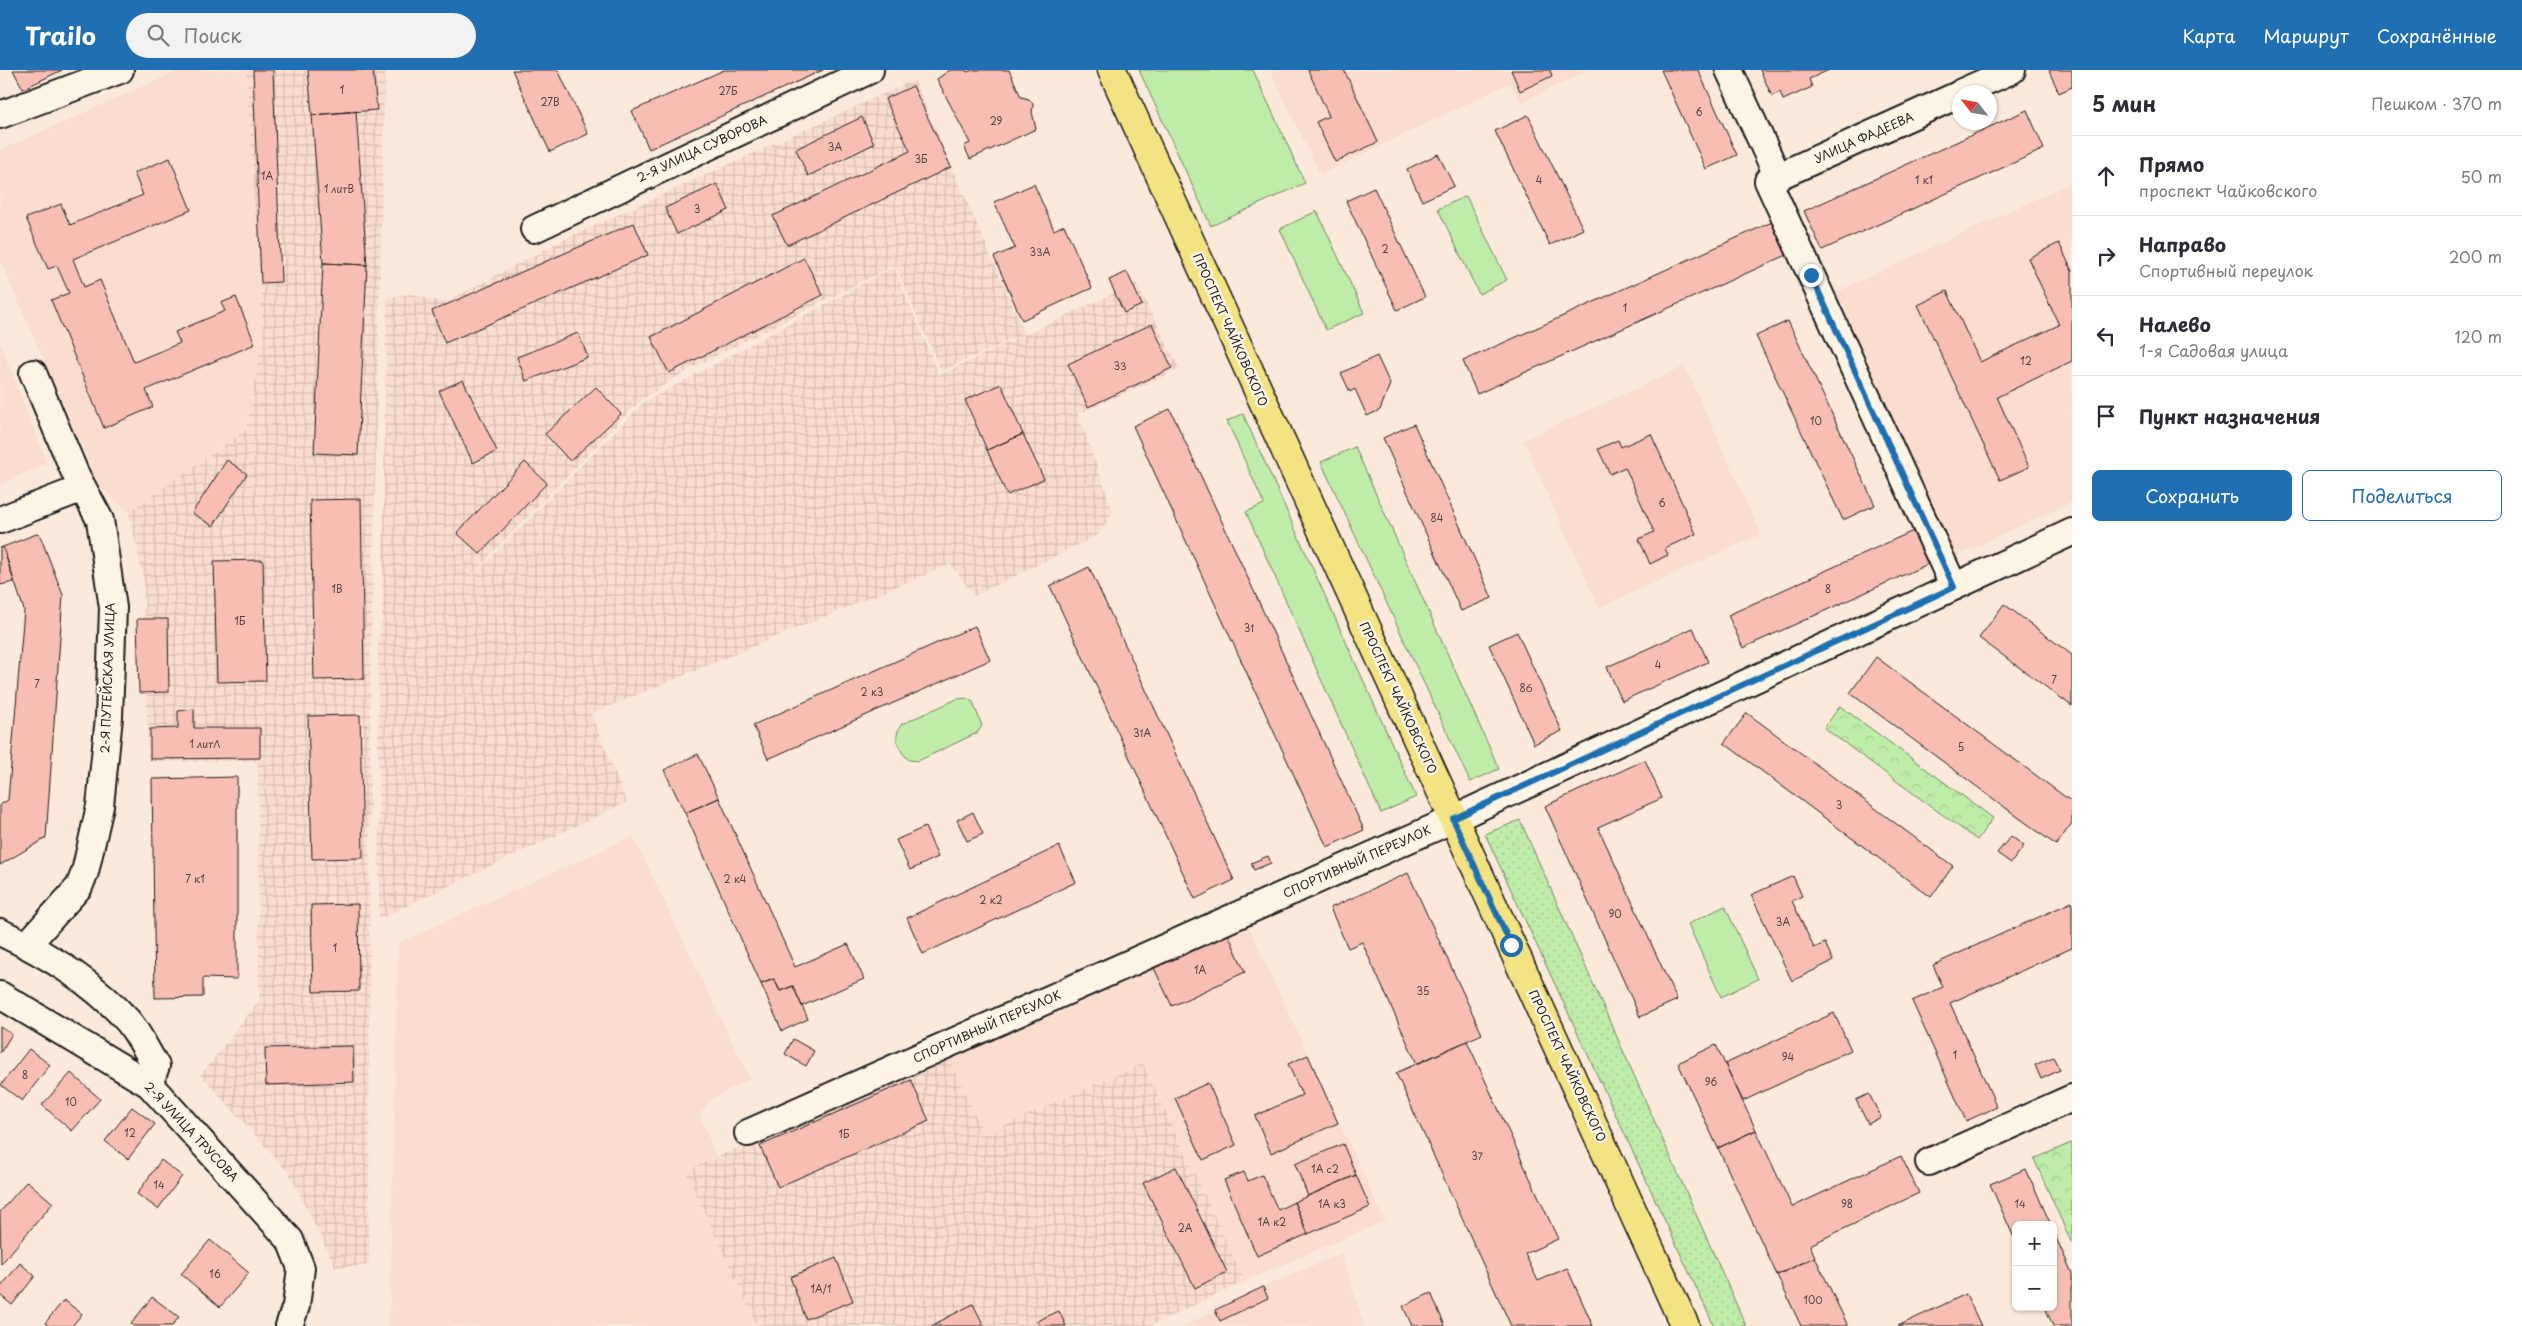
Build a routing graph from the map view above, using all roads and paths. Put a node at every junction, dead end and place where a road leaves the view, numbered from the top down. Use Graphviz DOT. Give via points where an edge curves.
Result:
graph roads {
  1 [pos="120,70"];
  2 [pos="870,70"];
  3 [pos="1112,70"];
  4 [pos="1729,70"];
  5 [pos="2012,70"];
  6 [pos="1979,85"];
  7 [pos="1952,97"];
  8 [pos="0,116"];
  9 [pos="1773,179"];
  10 [pos="534,229"];
  11 [pos="33,373"];
  12 [pos="83,488"];
  13 [pos="0,520"];
  14 [pos="2072,532"];
  15 [pos="1954,587"];
  16 [pos="1453,819"];
  17 [pos="0,932"];
  18 [pos="27,945"];
  19 [pos="0,996"];
  20 [pos="149,1084"];
  21 [pos="2072,1098"];
  22 [pos="748,1133"];
  23 [pos="1929,1162"];
  24 [pos="289,1326"];
  25 [pos="1685,1326"];
  1 -- 8 [label="street"];
  2 -- 10 [label="street, 2-Я УЛИЦА СУВОРОВА"];
  3 -- 16 [label="main road, ПРОСПЕКТ ЧАЙКОВСКОГО"];
  4 -- 9 [label="street"];
  5 -- 6 [label="street, УЛИЦА ФАДЕЕВА"];
  7 -- 9 [label="street, УЛИЦА ФАДЕЕВА"];
  9 -- 15 [label="street"];
  11 -- 12 [label="street, 2-Я ПУТЕЙСКАЯ УЛИЦА"];
  12 -- 13 [label="street"];
  12 -- 18 [label="street, 2-Я ПУТЕЙСКАЯ УЛИЦА" via="100,520 113,608 109,717 100,806 79,887"];
  14 -- 15 [label="street, СПОРТИВНЫЙ ПЕРЕУЛОК"];
  15 -- 16 [label="street, СПОРТИВНЫЙ ПЕРЕУЛОК"];
  16 -- 22 [label="street, СПОРТИВНЫЙ ПЕРЕУЛОК"];
  16 -- 25 [label="main road, ПРОСПЕКТ ЧАЙКОВСКОГО"];
  17 -- 18 [label="street"];
  18 -- 20 [label="street" via="92,985 128,1022 156,1066"];
  19 -- 20 [label="street, 2-Я УЛИЦА ТРУСОВА"];
  20 -- 24 [label="street, 2-Я УЛИЦА ТРУСОВА" via="290,1240 301,1268 296,1306"];
  21 -- 23 [label="street"];
}
